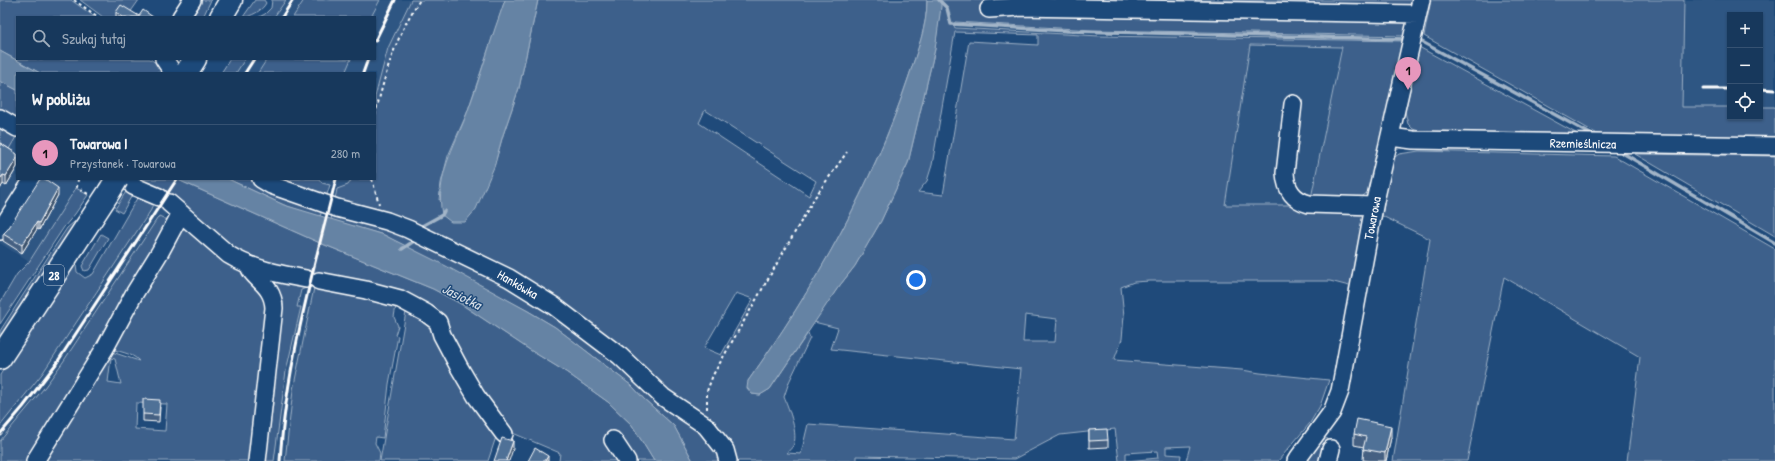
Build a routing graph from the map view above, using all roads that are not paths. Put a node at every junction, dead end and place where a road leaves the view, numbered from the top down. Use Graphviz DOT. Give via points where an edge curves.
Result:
graph roads {
  1 [pos="192,0"];
  2 [pos="1420,7"];
  3 [pos="989,9"];
  4 [pos="182,16"];
  5 [pos="1293,104"];
  6 [pos="0,118"];
  7 [pos="16,127"];
  8 [pos="1390,137"];
  9 [pos="1775,146"];
  10 [pos="32,180"];
  11 [pos="263,180"];
  12 [pos="113,188"];
  13 [pos="170,205"];
  14 [pos="1374,206"];
  15 [pos="0,231"];
  16 [pos="249,265"];
  17 [pos="0,358"];
  18 [pos="504,434"];
  19 [pos="613,440"];
  20 [pos="36,461"];
  21 [pos="257,461"];
  22 [pos="628,461"];
  23 [pos="728,461"];
  24 [pos="1296,461"];
  1 -- 4 [label="street"];
  2 -- 3 [label="street"];
  2 -- 8 [label="street, Towarowa"];
  5 -- 14 [label="street" via="1285,173 1286,183 1292,195 1304,203 1315,205"];
  6 -- 7 [label="street"];
  8 -- 9 [label="street, Rzemieślnicza" via="1420,141"];
  8 -- 14 [label="street, Towarowa"];
  10 -- 15 [label="street"];
  11 -- 23 [label="street, Hankówka" via="337,208 414,231 503,275 554,306 620,356 663,397 706,426 725,450"];
  12 -- 13 [label="street"];
  12 -- 17 [label="main road, 28"];
  13 -- 16 [label="street" via="229,255"];
  13 -- 20 [label="street" via="160,252"];
  14 -- 24 [label="street, Towarowa" via="1340,392 1332,412"];
  16 -- 18 [label="street" via="384,294 426,313 438,322 442,335 476,396"];
  16 -- 21 [label="street" via="252,272 268,288 274,308"];
  19 -- 22 [label="street"];
}
